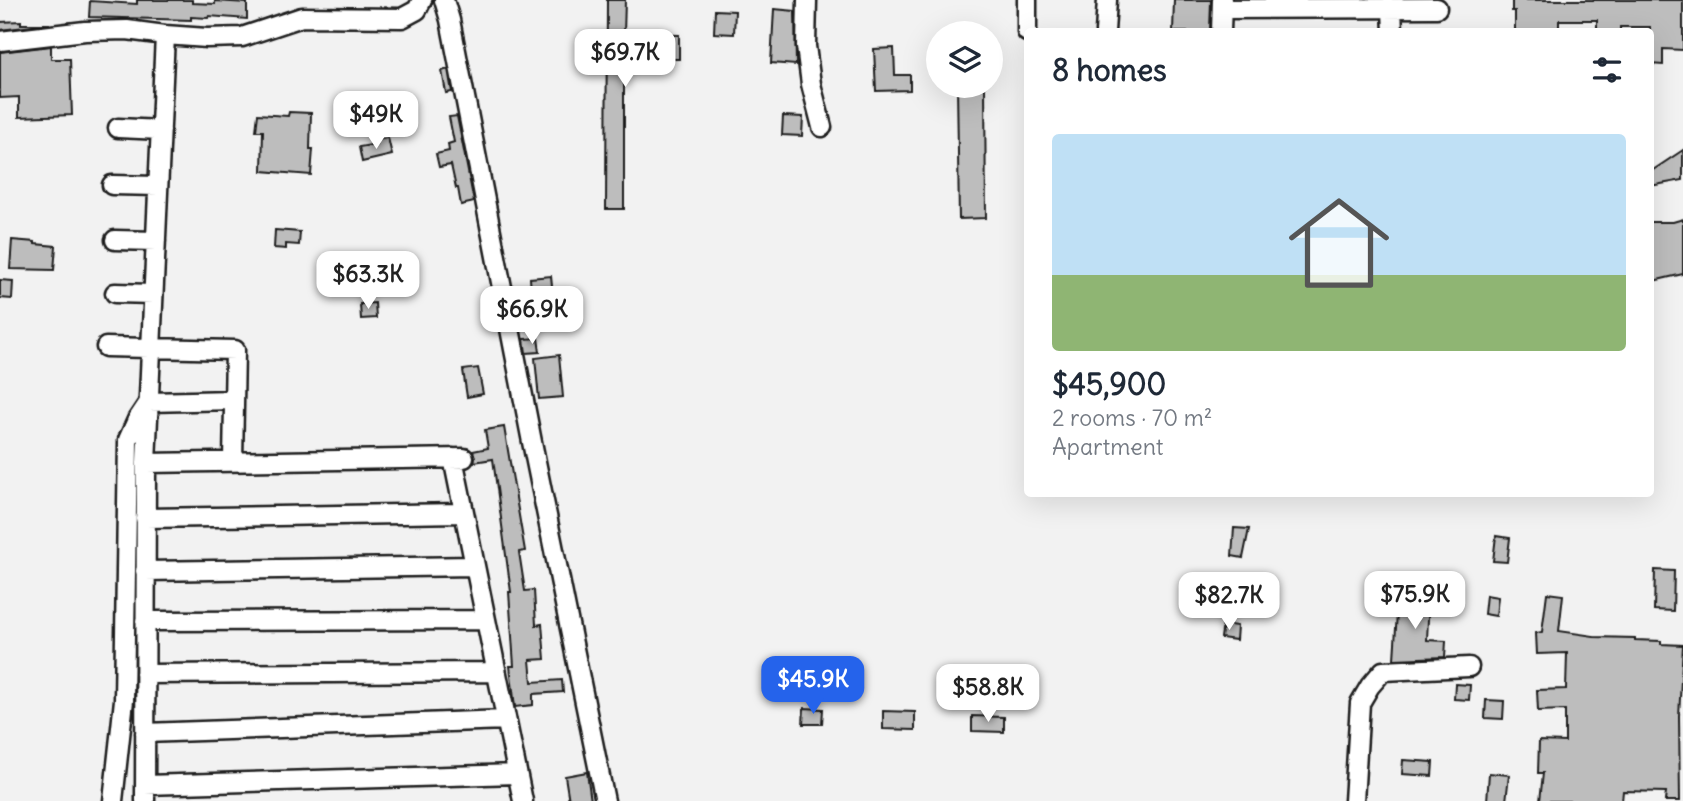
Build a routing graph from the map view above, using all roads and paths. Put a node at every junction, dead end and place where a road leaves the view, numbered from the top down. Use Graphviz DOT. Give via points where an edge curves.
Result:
graph roads {
  1 [pos="422,0"];
  2 [pos="444,0"];
  3 [pos="807,0"];
  4 [pos="1027,0"];
  5 [pos="1107,0"];
  6 [pos="1222,4"];
  7 [pos="1437,8"];
  8 [pos="1392,9"];
  9 [pos="1027,28"];
  10 [pos="1105,28"];
  11 [pos="1221,28"];
  12 [pos="1393,28"];
  13 [pos="164,35"];
  14 [pos="0,41"];
  15 [pos="822,127"];
  16 [pos="118,128"];
  17 [pos="161,130"];
  18 [pos="113,185"];
  19 [pos="158,186"];
  20 [pos="115,240"];
  21 [pos="156,241"];
  22 [pos="115,293"];
  23 [pos="153,294"];
  24 [pos="106,347"];
  25 [pos="151,349"];
  26 [pos="234,400"];
  27 [pos="149,402"];
  28 [pos="233,461"];
  29 [pos="146,463"];
  30 [pos="463,513"];
  31 [pos="145,518"];
  32 [pos="474,566"];
  33 [pos="145,571"];
  34 [pos="485,620"];
  35 [pos="145,621"];
  36 [pos="1469,667"];
  37 [pos="496,672"];
  38 [pos="145,674"];
  39 [pos="506,720"];
  40 [pos="145,733"];
  41 [pos="517,774"];
  42 [pos="145,793"];
  43 [pos="113,801"];
  44 [pos="523,801"];
  45 [pos="605,801"];
  46 [pos="1354,801"];
  1 -- 13 [label="street" via="402,18 302,17 242,37"];
  2 -- 45 [label="street"];
  3 -- 15 [label="street" via="806,46"];
  4 -- 9 [label="street"];
  5 -- 10 [label="street"];
  6 -- 8 [label="street"];
  6 -- 11 [label="street"];
  7 -- 8 [label="street"];
  8 -- 12 [label="street"];
  13 -- 14 [label="street" via="85,31"];
  13 -- 17 [label="street"];
  16 -- 17 [label="street"];
  17 -- 19 [label="street"];
  18 -- 19 [label="street"];
  19 -- 21 [label="street"];
  20 -- 21 [label="street"];
  21 -- 23 [label="street"];
  22 -- 23 [label="street"];
  23 -- 25 [label="street"];
  24 -- 25 [label="street"];
  25 -- 26 [label="street" via="235,350"];
  25 -- 27 [label="street"];
  26 -- 27 [label="street"];
  26 -- 28 [label="street"];
  27 -- 29 [label="street"];
  27 -- 43 [label="street" via="128,440 124,700"];
  28 -- 29 [label="street"];
  28 -- 30 [label="street" via="458,458"];
  29 -- 31 [label="street"];
  30 -- 31 [label="street"];
  30 -- 32 [label="street"];
  31 -- 33 [label="street"];
  32 -- 33 [label="street"];
  32 -- 34 [label="street"];
  33 -- 35 [label="street"];
  34 -- 35 [label="street"];
  34 -- 37 [label="street"];
  35 -- 38 [label="street"];
  36 -- 46 [label="street" via="1383,671 1370,686 1360,703"];
  37 -- 38 [label="street"];
  37 -- 39 [label="street"];
  38 -- 40 [label="street"];
  39 -- 40 [label="street"];
  39 -- 41 [label="street"];
  40 -- 42 [label="street"];
  41 -- 42 [label="street"];
  41 -- 44 [label="street"];
}
